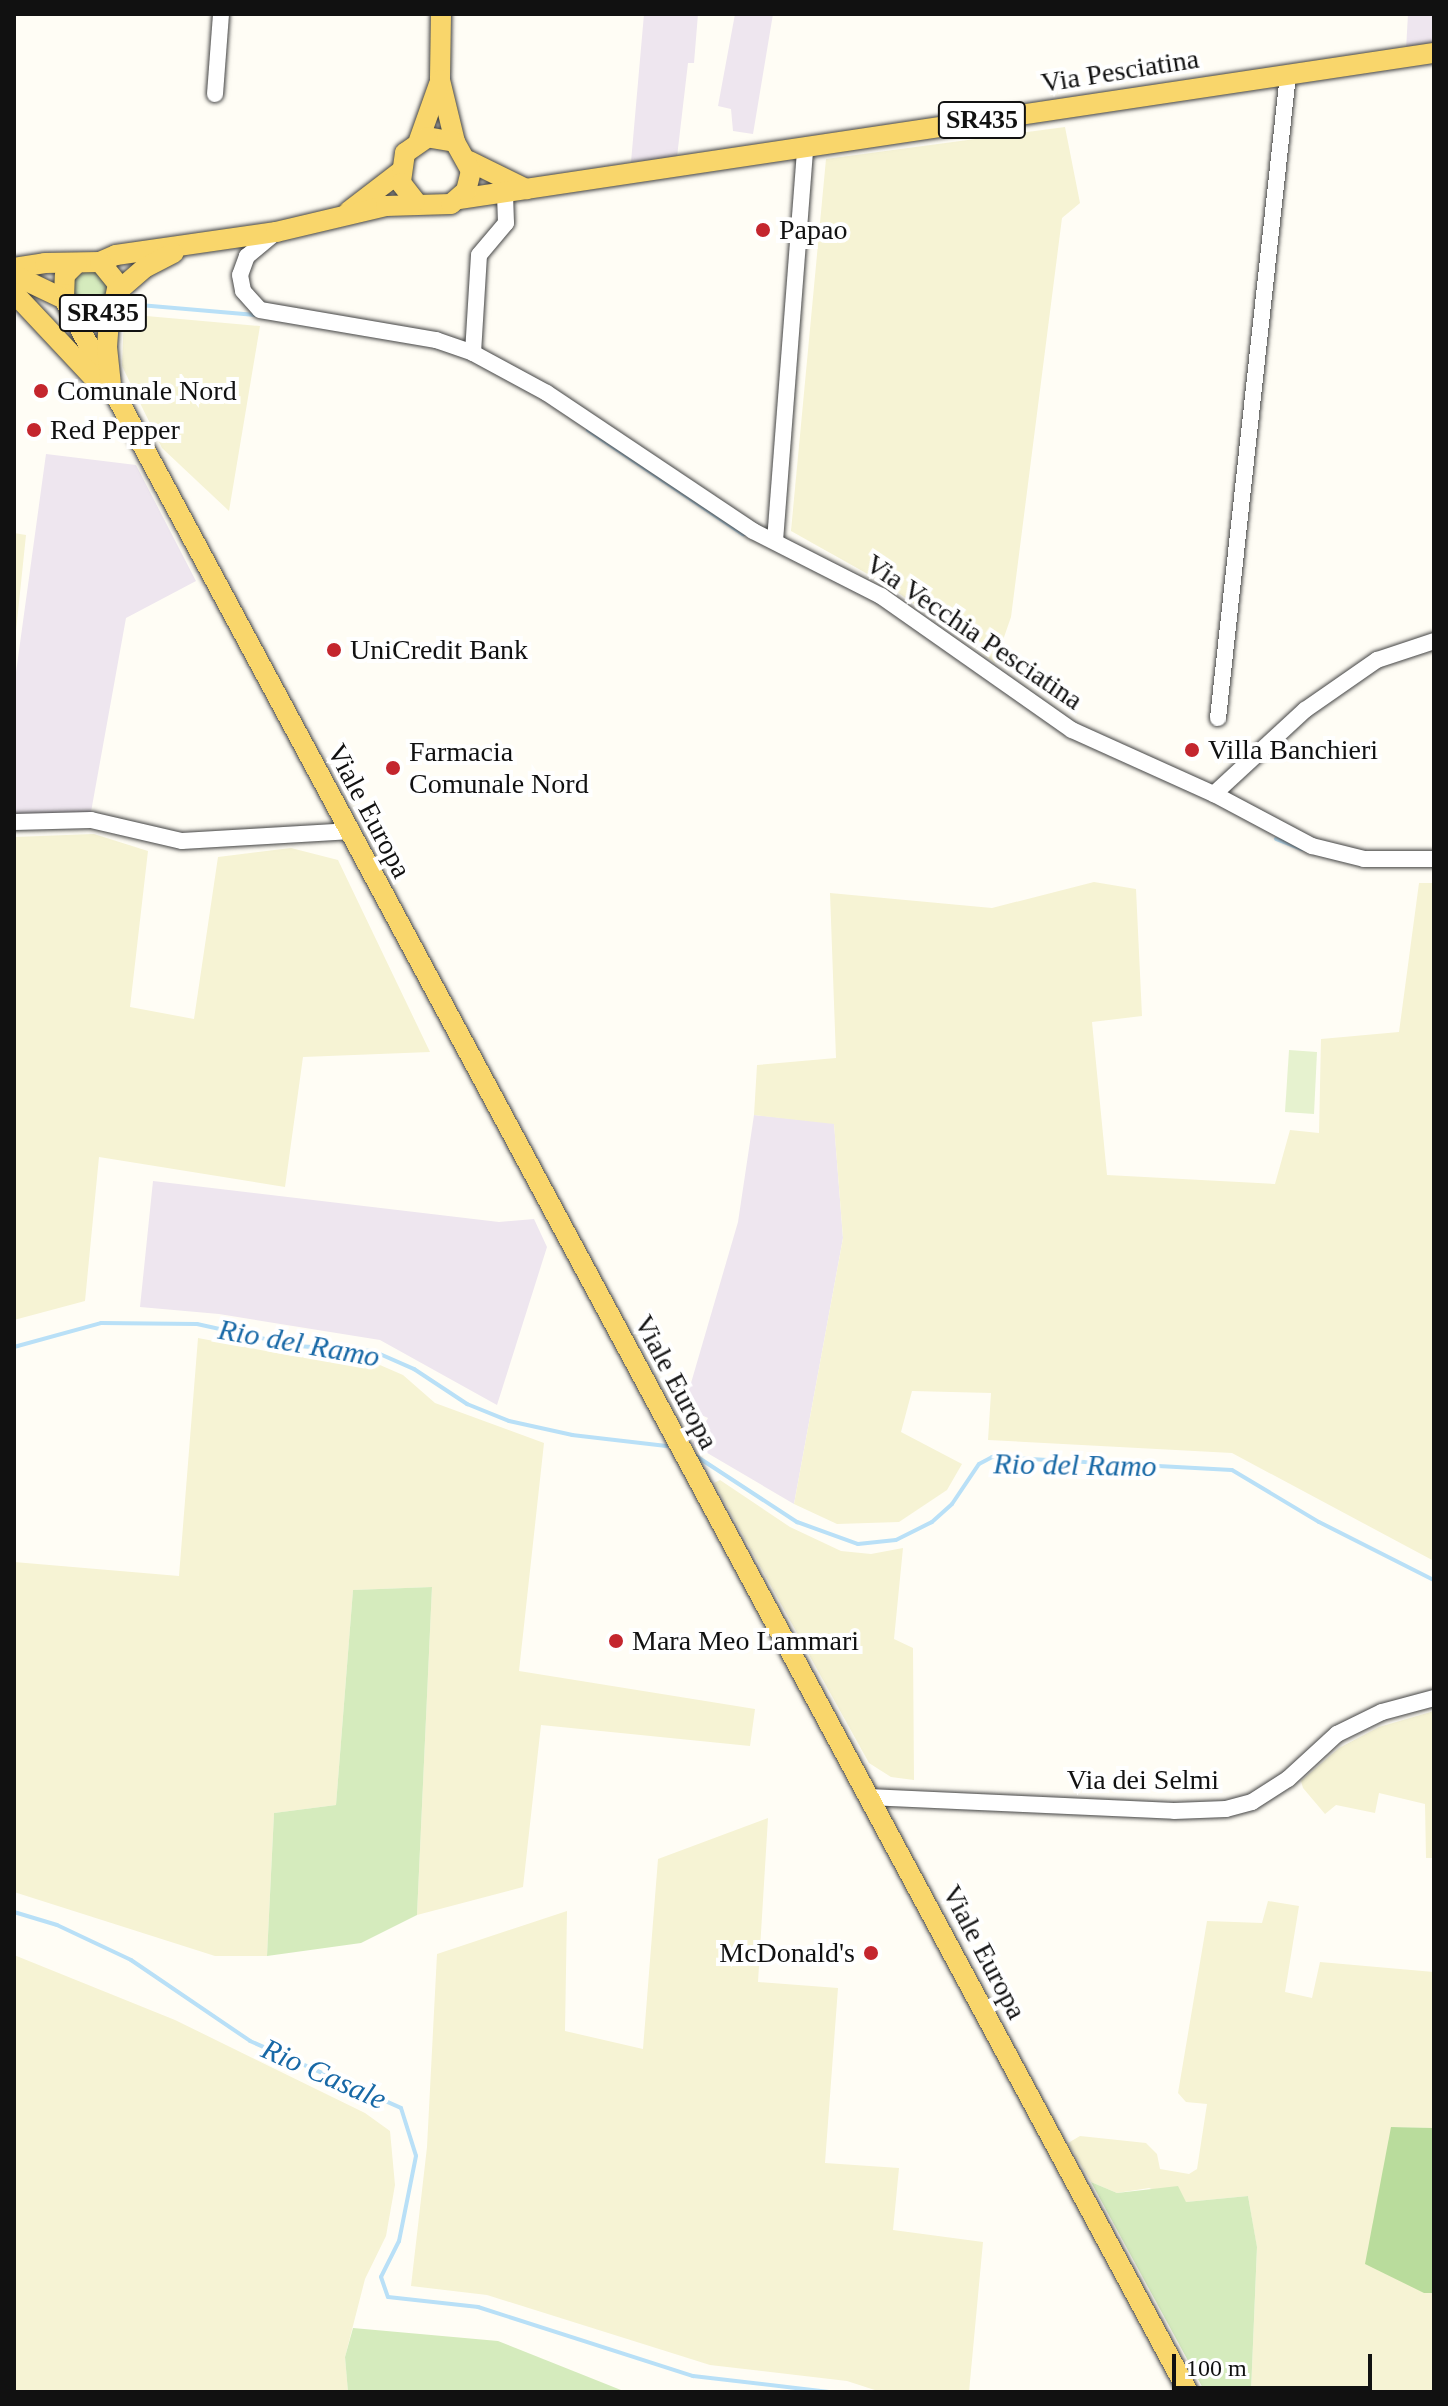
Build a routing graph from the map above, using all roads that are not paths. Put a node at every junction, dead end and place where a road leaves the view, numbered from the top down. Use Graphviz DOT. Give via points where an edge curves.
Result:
graph roads {
  1 [pos="221,14"];
  2 [pos="441,14"];
  3 [pos="1434,53"];
  4 [pos="1288,75"];
  5 [pos="440,80"];
  6 [pos="215,94"];
  7 [pos="419,140"];
  8 [pos="455,142"];
  9 [pos="805,147"];
  10 [pos="469,161"];
  11 [pos="400,172"];
  12 [pos="530,190"];
  13 [pos="505,193"];
  14 [pos="459,199"];
  15 [pos="415,201"];
  16 [pos="346,213"];
  17 [pos="276,232"];
  18 [pos="184,248"];
  19 [pos="100,262"];
  20 [pos="77,263"];
  21 [pos="14,268"];
  22 [pos="14,275"];
  23 [pos="14,293"];
  24 [pos="64,299"];
  25 [pos="114,299"];
  26 [pos="473,353"];
  27 [pos="115,398"];
  28 [pos="775,541"];
  29 [pos="1434,641"];
  30 [pos="1218,718"];
  31 [pos="1214,794"];
  32 [pos="14,822"];
  33 [pos="348,831"];
  34 [pos="1434,859"];
  35 [pos="1434,1698"];
  36 [pos="868,1797"];
  37 [pos="1188,2392"];
  1 -- 6 [label="street"];
  2 -- 5 [label="main road"];
  3 -- 4 [label="main road, Via Pesciatina / SR435"];
  4 -- 9 [label="main road, Via Pesciatina / SR435"];
  4 -- 30 [label="street"];
  5 -- 7 [label="main road, Via Pesciatina"];
  5 -- 8 [label="main road"];
  7 -- 8 [label="main road" via="437,136"];
  7 -- 11 [label="main road, Via Pesciatina / SR435" via="405,153"];
  8 -- 10 [label="main road"];
  9 -- 12 [label="main road, Via Pesciatina / SR435"];
  9 -- 28 [label="street"];
  10 -- 12 [label="main road"];
  10 -- 14 [label="main road" via="470,181"];
  11 -- 15 [label="main road"];
  11 -- 16 [label="main road, Via Pesciatina / SR435"];
  12 -- 13 [label="main road, Via Pesciatina / SR435"];
  13 -- 14 [label="main road, Via Pesciatina / SR435"];
  13 -- 26 [label="street" via="506,223 479,255"];
  14 -- 15 [label="main road, Via Pesciatina / SR435" via="442,207"];
  15 -- 16 [label="main road, Via Pesciatina / SR435"];
  16 -- 17 [label="main road, Via Pesciatina / SR435"];
  17 -- 18 [label="main road, Via Pesciatina / SR435"];
  17 -- 26 [label="street, Via Vecchia Pesciatina" via="247,256 240,275 243,291 260,310 436,340"];
  18 -- 19 [label="main road, Via Pesciatina / SR435" via="116,255"];
  18 -- 25 [label="main road, Via Pesciatina / SR435" via="146,267"];
  19 -- 20 [label="main road, Via Pesciatina / SR435"];
  19 -- 25 [label="main road, SR435" via="116,277"];
  20 -- 21 [label="main road, Via Pesciatina / SR435"];
  20 -- 24 [label="main road, SR435" via="65,275"];
  22 -- 24 [label="main road, SR435"];
  23 -- 27 [label="main road, Viale Europa"];
  24 -- 25 [label="main road, SR435" via="81,315 97,315"];
  24 -- 27 [label="main road, Viale Europa"];
  25 -- 27 [label="main road, Viale Europa" via="107,347"];
  26 -- 28 [label="street, Via Vecchia Pesciatina" via="547,393"];
  27 -- 33 [label="main road, Viale Europa"];
  28 -- 31 [label="street, Via Vecchia Pesciatina" via="881,596 1072,730"];
  29 -- 31 [label="street" via="1377,660 1305,710"];
  31 -- 34 [label="street, Via Vecchia Pesciatina" via="1324,849 1380,860"];
  32 -- 33 [label="street" via="91,820 182,841"];
  33 -- 36 [label="main road, Viale Europa"];
  35 -- 36 [label="street, Via dei Selmi" via="1382,1712 1337,1734 1288,1779 1252,1802 1226,1809"];
  36 -- 37 [label="main road, Viale Europa"];
}
